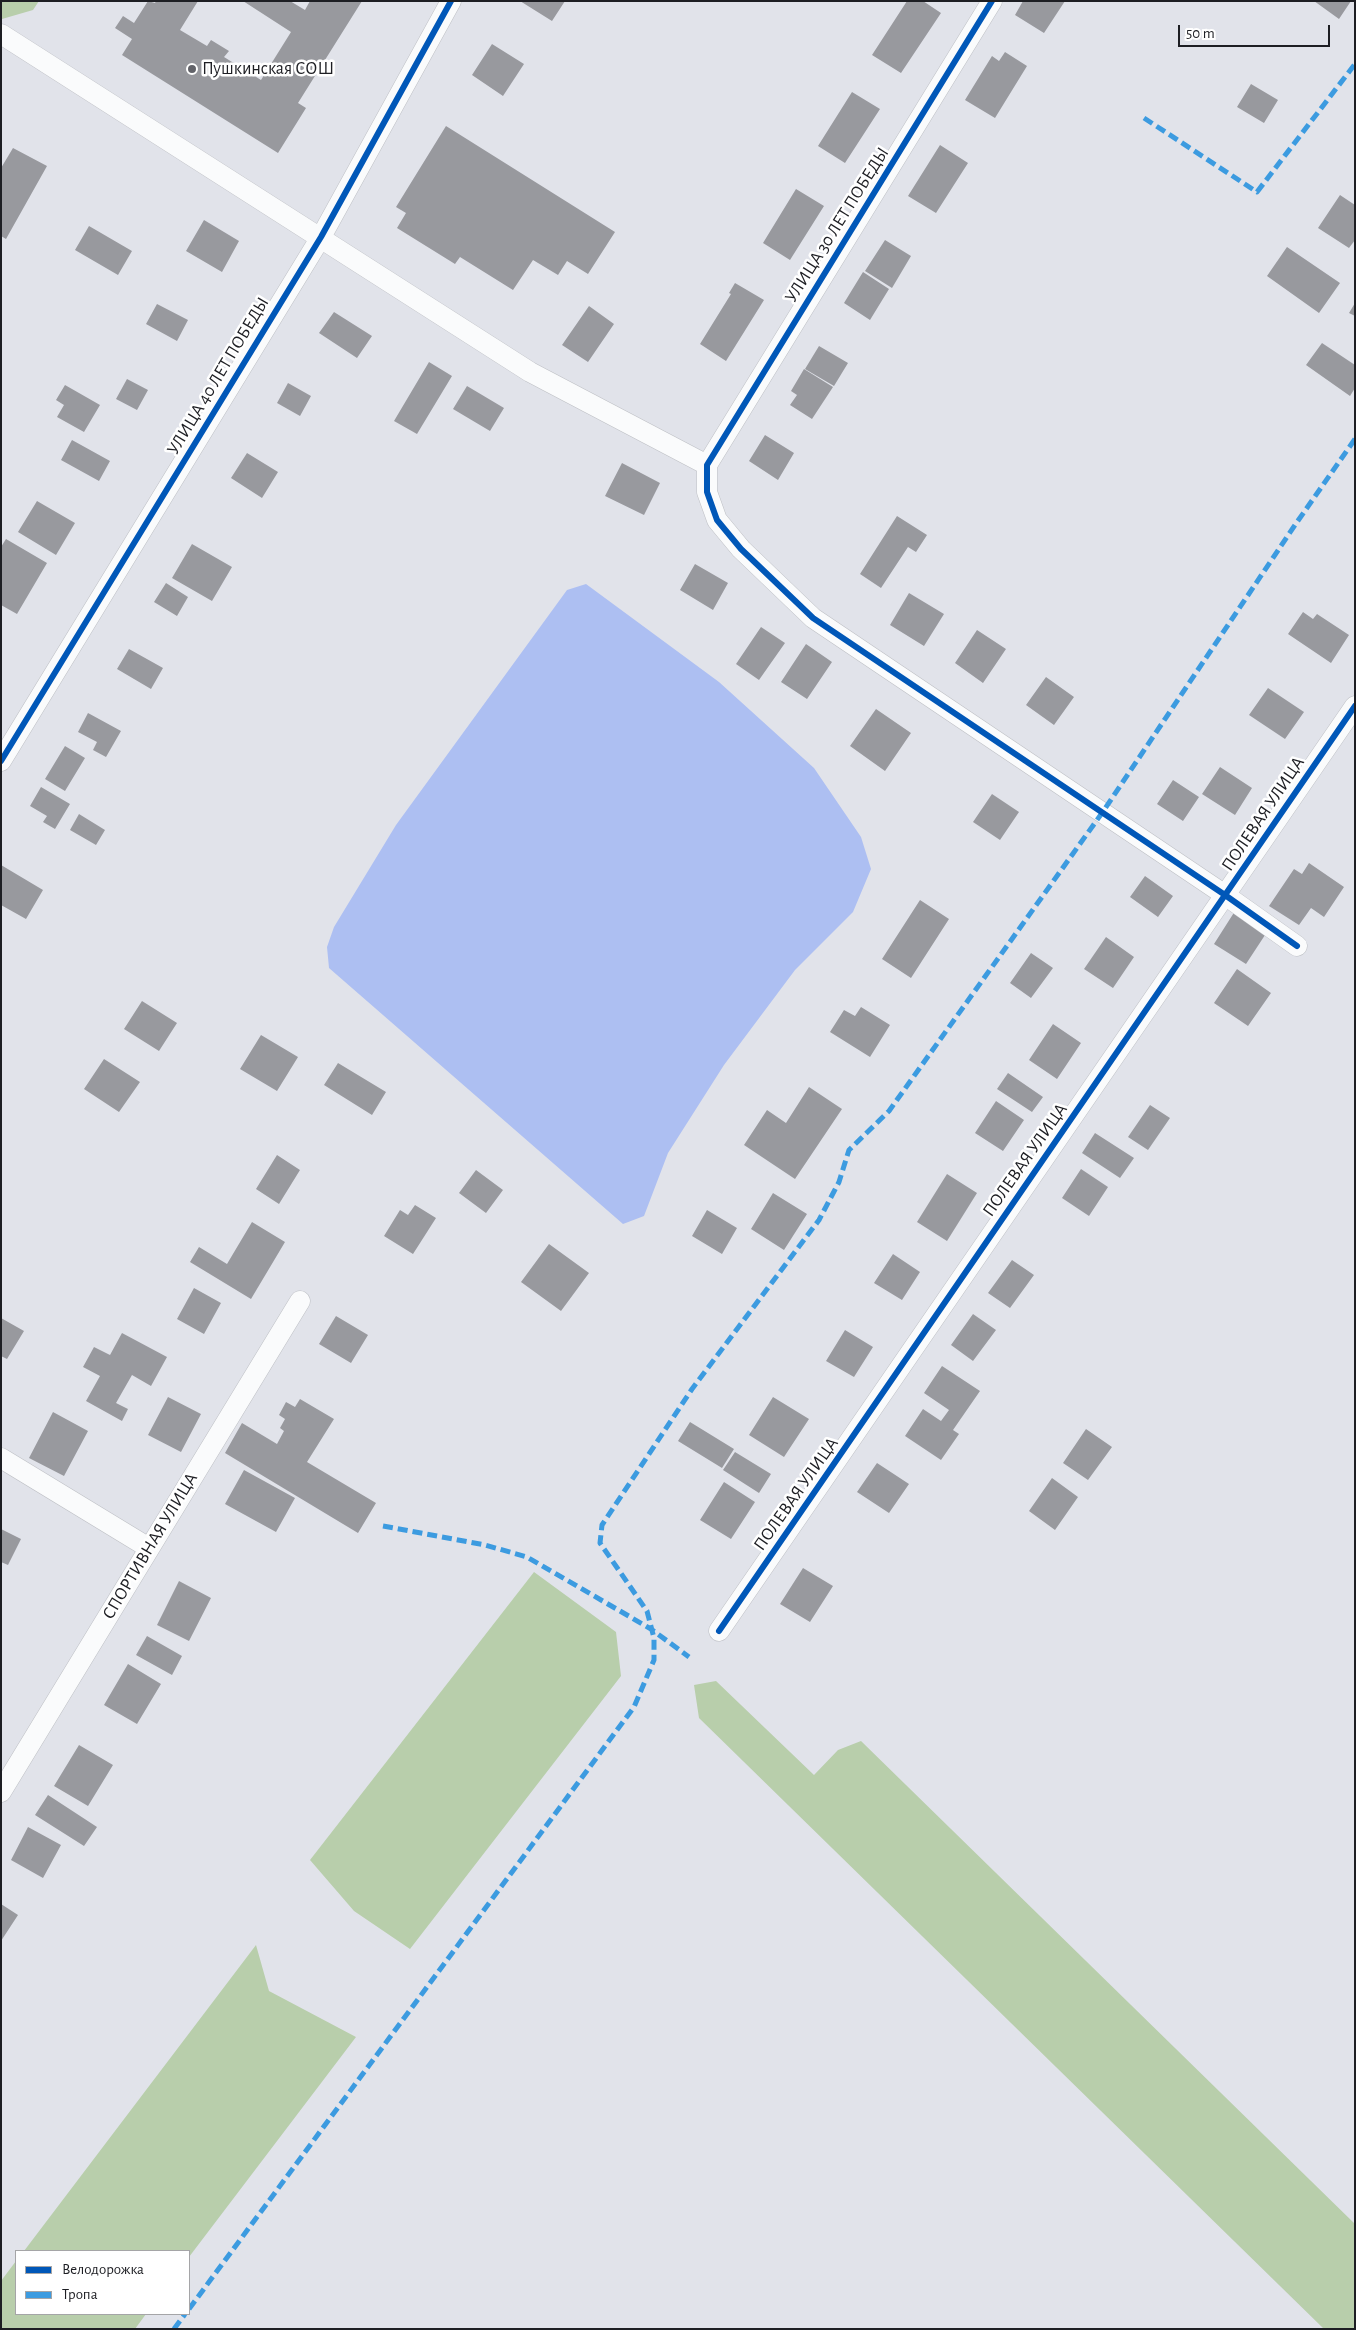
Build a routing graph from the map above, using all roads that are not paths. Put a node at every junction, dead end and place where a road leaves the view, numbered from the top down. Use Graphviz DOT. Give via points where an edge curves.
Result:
graph roads {
  1 [pos="451,1"];
  2 [pos="992,1"];
  3 [pos="1,34"];
  4 [pos="320,236"];
  5 [pos="707,465"];
  6 [pos="1355,706"];
  7 [pos="1,760"];
  8 [pos="1225,895"];
  9 [pos="1297,946"];
  10 [pos="300,1301"];
  11 [pos="1,1458"];
  12 [pos="149,1548"];
  13 [pos="720,1631"];
  14 [pos="1,1792"];
  1 -- 4 [label="street, УЛИЦА 40 ЛЕТ ПОБЕДЫ"];
  2 -- 5 [label="street, УЛИЦА 30 ЛЕТ ПОБЕДЫ"];
  3 -- 4 [label="street"];
  4 -- 5 [label="street" via="530,372"];
  4 -- 7 [label="street, УЛИЦА 40 ЛЕТ ПОБЕДЫ"];
  5 -- 8 [label="street" via="707,492 716,520 741,550 813,618"];
  6 -- 8 [label="street, ПОЛЕВАЯ УЛИЦА"];
  8 -- 9 [label="street"];
  8 -- 13 [label="street, ПОЛЕВАЯ УЛИЦА"];
  10 -- 12 [label="street, СПОРТИВНАЯ УЛИЦА"];
  11 -- 12 [label="street"];
  12 -- 14 [label="street, СПОРТИВНАЯ УЛИЦА"];
}
